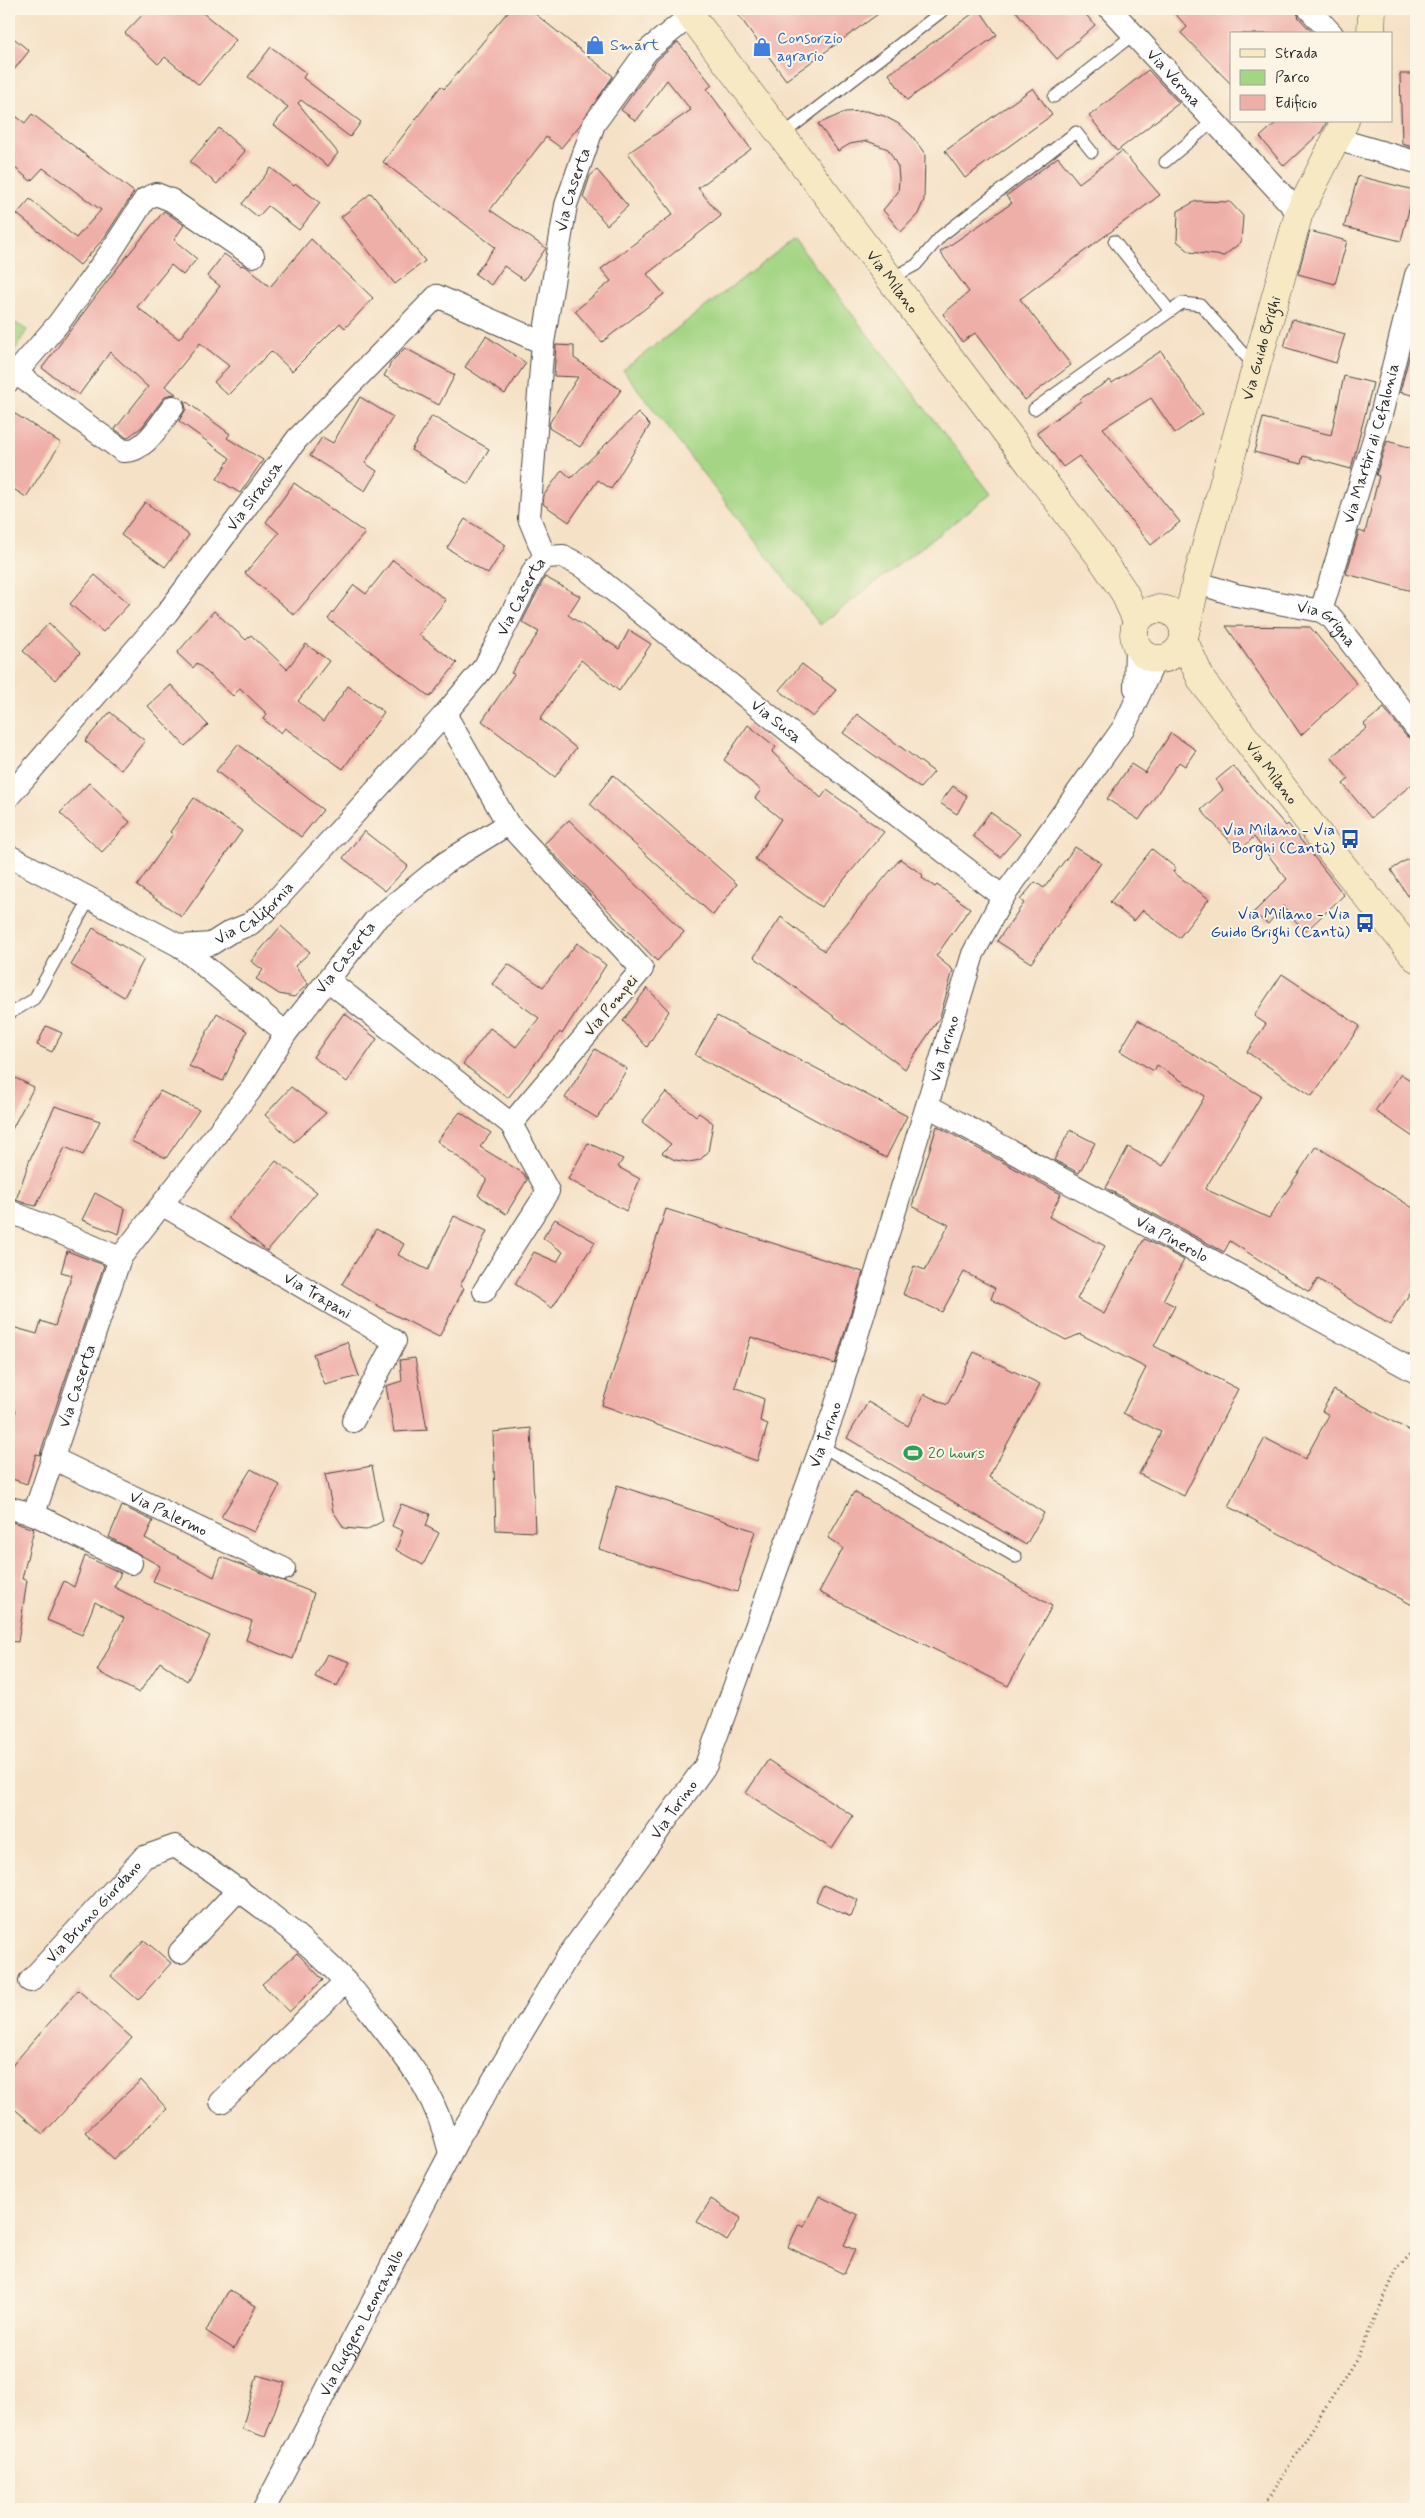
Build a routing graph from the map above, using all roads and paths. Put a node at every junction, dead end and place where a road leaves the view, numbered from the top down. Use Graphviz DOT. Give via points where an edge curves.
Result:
graph roads {
  1 [pos="945,9"];
  2 [pos="1110,9"];
  3 [pos="1309,9"];
  4 [pos="1372,9"];
  5 [pos="689,12"];
  6 [pos="1330,32"];
  7 [pos="1371,32"];
  8 [pos="1134,34"];
  9 [pos="1054,97"];
  10 [pos="1214,121"];
  11 [pos="1339,127"];
  12 [pos="782,135"];
  13 [pos="1092,152"];
  14 [pos="1164,162"];
  15 [pos="1416,162"];
  16 [pos="1299,212"];
  17 [pos="1114,241"];
  18 [pos="253,256"];
  19 [pos="1416,275"];
  20 [pos="890,279"];
  21 [pos="1170,311"];
  22 [pos="543,343"];
  23 [pos="1256,368"];
  24 [pos="13,377"];
  25 [pos="173,407"];
  26 [pos="1034,409"];
  27 [pos="1099,555"];
  28 [pos="545,557"];
  29 [pos="1196,582"];
  30 [pos="1165,609"];
  31 [pos="1321,611"];
  32 [pos="1161,643"];
  33 [pos="444,714"];
  34 [pos="1416,728"];
  35 [pos="9,796"];
  36 [pos="508,824"];
  37 [pos="9,856"];
  38 [pos="1003,897"];
  39 [pos="90,898"];
  40 [pos="180,946"];
  41 [pos="1416,958"];
  42 [pos="328,981"];
  43 [pos="9,1014"];
  44 [pos="286,1033"];
  45 [pos="928,1106"];
  46 [pos="511,1124"];
  47 [pos="163,1205"];
  48 [pos="9,1211"];
  49 [pos="120,1258"];
  50 [pos="484,1291"];
  51 [pos="1416,1372"];
  52 [pos="353,1421"];
  53 [pos="821,1446"];
  54 [pos="52,1458"];
  55 [pos="9,1508"];
  56 [pos="34,1514"];
  57 [pos="1016,1557"];
  58 [pos="131,1563"];
  59 [pos="284,1570"];
  60 [pos="239,1889"];
  61 [pos="180,1952"];
  62 [pos="30,1981"];
  63 [pos="345,1982"];
  64 [pos="221,2102"];
  65 [pos="454,2145"];
  66 [pos="1416,2250"];
  67 [pos="264,2509"];
  68 [pos="1262,2509"];
  1 -- 12 [label="lane"];
  2 -- 8 [label="street, Via Verona"];
  3 -- 6 [label="street"];
  4 -- 7 [label="main road"];
  5 -- 12 [label="main road, Via Milano"];
  5 -- 22 [label="street, Via Caserta" via="647,51 594,124 566,205"];
  8 -- 9 [label="lane"];
  8 -- 10 [label="street, Via Verona"];
  10 -- 14 [label="lane"];
  10 -- 16 [label="street, Via Verona"];
  11 -- 15 [label="street"];
  11 -- 16 [label="main road, Via Guido Brighi"];
  12 -- 20 [label="main road, Via Milano"];
  13 -- 20 [label="lane" via="1076,132 942,236 916,265"];
  16 -- 23 [label="main road, Via Guido Brighi"];
  17 -- 21 [label="lane"];
  18 -- 24 [label="street" via="171,200 156,194 145,199 58,324"];
  19 -- 31 [label="street, Via Martiri di Cefalonia" via="1380,419"];
  20 -- 27 [label="main road, Via Milano"];
  21 -- 23 [label="lane" via="1182,302 1201,305"];
  21 -- 26 [label="lane"];
  22 -- 28 [label="street, Via Caserta" via="529,518"];
  22 -- 35 [label="street, Via Siracusa" via="437,296 296,439 167,613"];
  23 -- 29 [label="main road, Via Guido Brighi"];
  24 -- 25 [label="street" via="124,451 140,448"];
  27 -- 30 [label="main road, Via Milano" via="1139,593"];
  27 -- 32 [label="main road, Via Milano"];
  28 -- 33 [label="street, Via Caserta" via="536,568 485,666"];
  28 -- 38 [label="street, Via Susa" via="563,556 585,568 803,743"];
  29 -- 30 [label="main road, Via Guido Brighi" via="1186,597"];
  29 -- 31 [label="street, Via Grigna" via="1236,595"];
  29 -- 32 [label="main road, Via Guido Brighi"];
  30 -- 32 [label="main road, Via Guido Brighi" via="1149,610"];
  31 -- 34 [label="street, Via Grigna" via="1332,618"];
  32 -- 38 [label="street, Via Torino" via="1137,673 1133,709 1111,746"];
  32 -- 41 [label="main road, Via Milano" via="1202,681"];
  33 -- 36 [label="street"];
  33 -- 40 [label="street, Via California" via="269,908 250,924 211,944"];
  36 -- 42 [label="street, Via Caserta" via="445,863 376,920"];
  36 -- 46 [label="street, Via Pompei" via="642,969"];
  37 -- 39 [label="street"];
  38 -- 45 [label="street, Via Torino" via="966,971"];
  39 -- 40 [label="street"];
  39 -- 43 [label="lane" via="34,999"];
  40 -- 44 [label="street"];
  42 -- 44 [label="street, Via Caserta"];
  42 -- 46 [label="street"];
  44 -- 47 [label="street, Via Caserta" via="250,1091"];
  45 -- 51 [label="street, Via Pinerolo"];
  45 -- 53 [label="street, Via Torino"];
  46 -- 50 [label="street" via="548,1191"];
  47 -- 49 [label="street, Via Caserta"];
  47 -- 52 [label="street, Via Trapani" via="395,1341"];
  48 -- 49 [label="street"];
  49 -- 54 [label="street, Via Caserta"];
  53 -- 57 [label="lane"];
  53 -- 65 [label="street, Via Torino" via="706,1765 568,1956"];
  54 -- 56 [label="street, Via Caserta"];
  54 -- 59 [label="street, Via Palermo"];
  55 -- 56 [label="street"];
  56 -- 58 [label="street"];
  60 -- 61 [label="street"];
  60 -- 62 [label="street, Via Bruno Giordano" via="175,1846 144,1857"];
  60 -- 63 [label="street, Via Bruno Giordano" via="296,1934"];
  63 -- 64 [label="street"];
  63 -- 65 [label="street, Via Bruno Giordano" via="422,2080"];
  65 -- 67 [label="street, Via Ruggero Leoncavallo"];
  66 -- 68 [label="path" via="1396,2269 1358,2356"];
}
